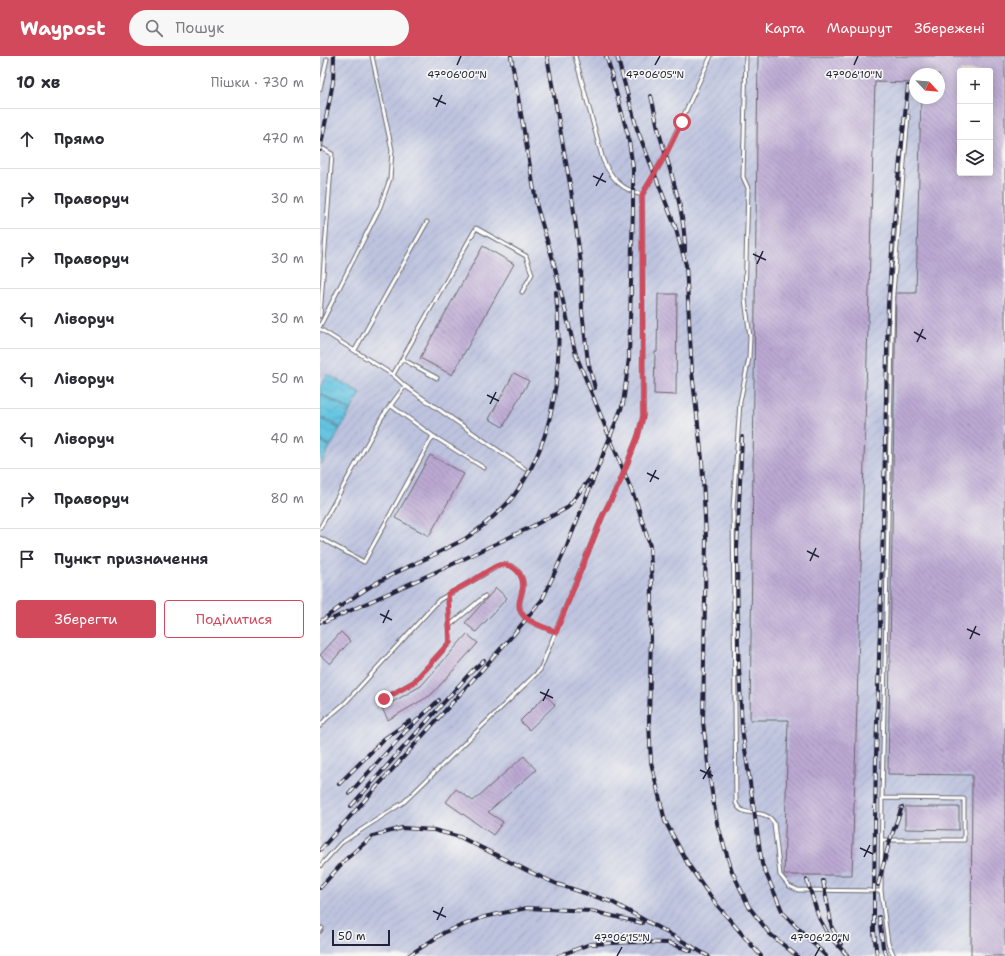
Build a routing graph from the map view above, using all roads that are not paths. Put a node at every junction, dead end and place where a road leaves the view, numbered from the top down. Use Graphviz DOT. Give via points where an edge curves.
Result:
graph roads {
  1 [pos="372,56"];
  2 [pos="574,56"];
  3 [pos="711,56"];
  4 [pos="746,56"];
  5 [pos="326,59"];
  6 [pos="320,89"];
  7 [pos="908,116"];
  8 [pos="320,147"];
  9 [pos="642,195"];
  10 [pos="427,222"];
  11 [pos="522,292"];
  12 [pos="320,316"];
  13 [pos="320,327"];
  14 [pos="355,350"];
  15 [pos="402,359"];
  16 [pos="393,375"];
  17 [pos="437,378"];
  18 [pos="405,386"];
  19 [pos="390,405"];
  20 [pos="433,436"];
  21 [pos="484,468"];
  22 [pos="525,469"];
  23 [pos="320,528"];
  24 [pos="320,538"];
  25 [pos="448,594"];
  26 [pos="485,596"];
  27 [pos="449,626"];
  28 [pos="556,632"];
  29 [pos="384,699"];
  30 [pos="320,726"];
  31 [pos="882,798"];
  32 [pos="882,840"];
  33 [pos="320,866"];
  34 [pos="881,891"];
  35 [pos="894,956"];
  1 -- 13 [label="lane" via="392,150 390,179 380,207"];
  2 -- 9 [label="lane" via="606,167 620,184"];
  3 -- 9 [label="lane" via="666,154"];
  4 -- 34 [label="lane" via="743,177 748,188 745,299 750,336 749,358 740,402 733,508 736,803 738,809 771,818 774,823 780,875 788,886 798,890"];
  5 -- 6 [label="lane"];
  7 -- 31 [label="lane" via="893,293"];
  8 -- 12 [label="lane" via="332,154"];
  9 -- 28 [label="lane, bridge" via="643,416 620,482 603,515"];
  10 -- 14 [label="lane"];
  11 -- 15 [label="lane" via="532,274 526,256 476,228"];
  13 -- 14 [label="lane"];
  14 -- 16 [label="lane"];
  15 -- 16 [label="lane"];
  15 -- 17 [label="lane"];
  16 -- 18 [label="lane"];
  18 -- 19 [label="lane"];
  18 -- 22 [label="lane"];
  19 -- 20 [label="lane"];
  19 -- 23 [label="lane"];
  20 -- 21 [label="lane"];
  20 -- 24 [label="lane" via="364,562"];
  25 -- 27 [label="lane"];
  25 -- 28 [label="lane" via="498,566 508,565 517,569 522,578 519,608 522,614 526,619"];
  25 -- 30 [label="lane" via="439,600 346,703"];
  26 -- 27 [label="lane"];
  27 -- 29 [label="lane" via="450,642 414,682"];
  28 -- 33 [label="lane" via="540,670 404,802 341,843"];
  31 -- 32 [label="lane"];
  31 -- 32 [label="lane" via="964,799 964,840"];
  32 -- 34 [label="lane"];
  34 -- 35 [label="lane" via="888,943"];
}
